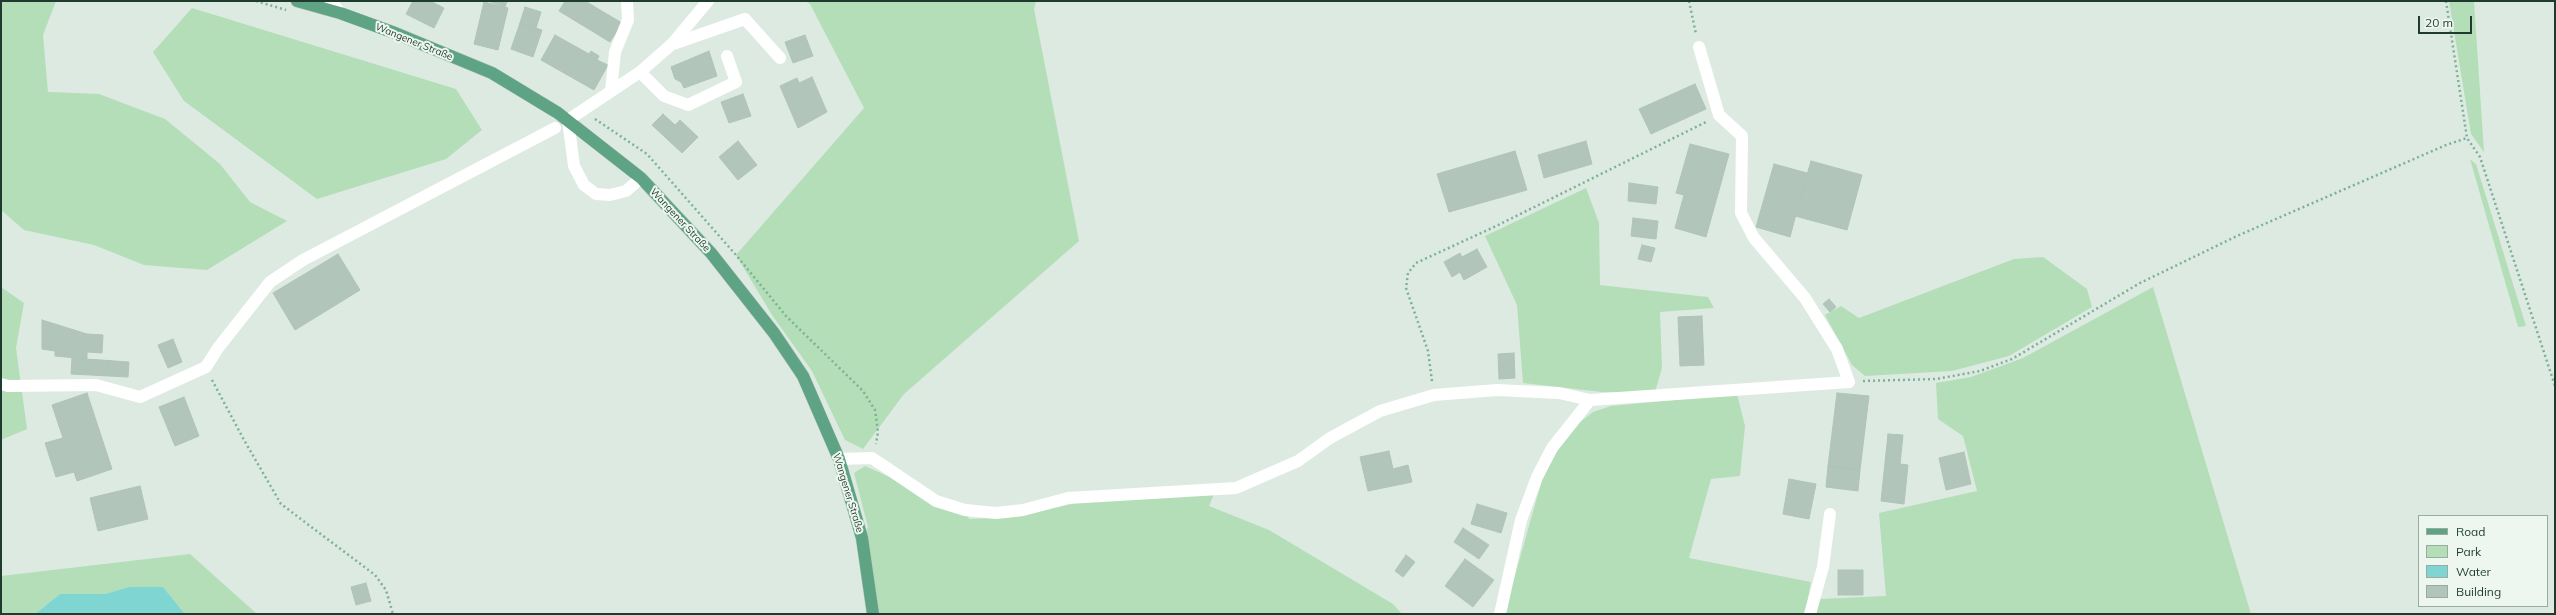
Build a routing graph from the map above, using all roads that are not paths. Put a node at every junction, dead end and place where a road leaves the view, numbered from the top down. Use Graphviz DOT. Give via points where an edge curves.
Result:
graph roads {
  1 [pos="297,1"];
  2 [pos="331,1"];
  3 [pos="627,1"];
  4 [pos="708,1"];
  5 [pos="340,13"];
  6 [pos="672,44"];
  7 [pos="1699,47"];
  8 [pos="727,56"];
  9 [pos="780,58"];
  10 [pos="640,72"];
  11 [pos="611,91"];
  12 [pos="568,120"];
  13 [pos="555,128"];
  14 [pos="640,178"];
  15 [pos="1,384"];
  16 [pos="1590,400"];
  17 [pos="838,459"];
  18 [pos="1830,514"];
  19 [pos="873,614"];
  20 [pos="1500,614"];
  21 [pos="1810,614"];
  1 -- 5 [label="main road, Wangener Straße"];
  2 -- 5 [label="street"];
  3 -- 11 [label="street" via="628,20 615,52"];
  4 -- 6 [label="street"];
  5 -- 12 [label="main road, Wangener Straße" via="492,73"];
  6 -- 9 [label="street" via="745,19"];
  6 -- 10 [label="street"];
  7 -- 16 [label="street" via="1719,115 1742,136 1741,213 1754,238 1805,298 1837,349 1848,382"];
  8 -- 10 [label="street" via="736,82 688,105 664,96"];
  10 -- 11 [label="street"];
  11 -- 12 [label="street"];
  12 -- 14 [label="main road, Wangener Straße"];
  12 -- 14 [label="street" via="574,166 584,185 596,194 610,195 626,191"];
  13 -- 15 [label="street" via="304,260 270,282 206,367 140,397 96,385"];
  14 -- 17 [label="main road, Wangener Straße" via="711,254 774,333 802,376"];
  16 -- 17 [label="street" via="1559,393 1497,390 1434,395 1380,411 1330,438 1298,461 1236,488 1068,498 1023,510 996,513 965,510 936,501 872,458"];
  16 -- 20 [label="street" via="1552,448 1537,477 1521,520"];
  17 -- 19 [label="main road, Wangener Straße" via="862,538"];
  18 -- 21 [label="street" via="1823,567"];
}
